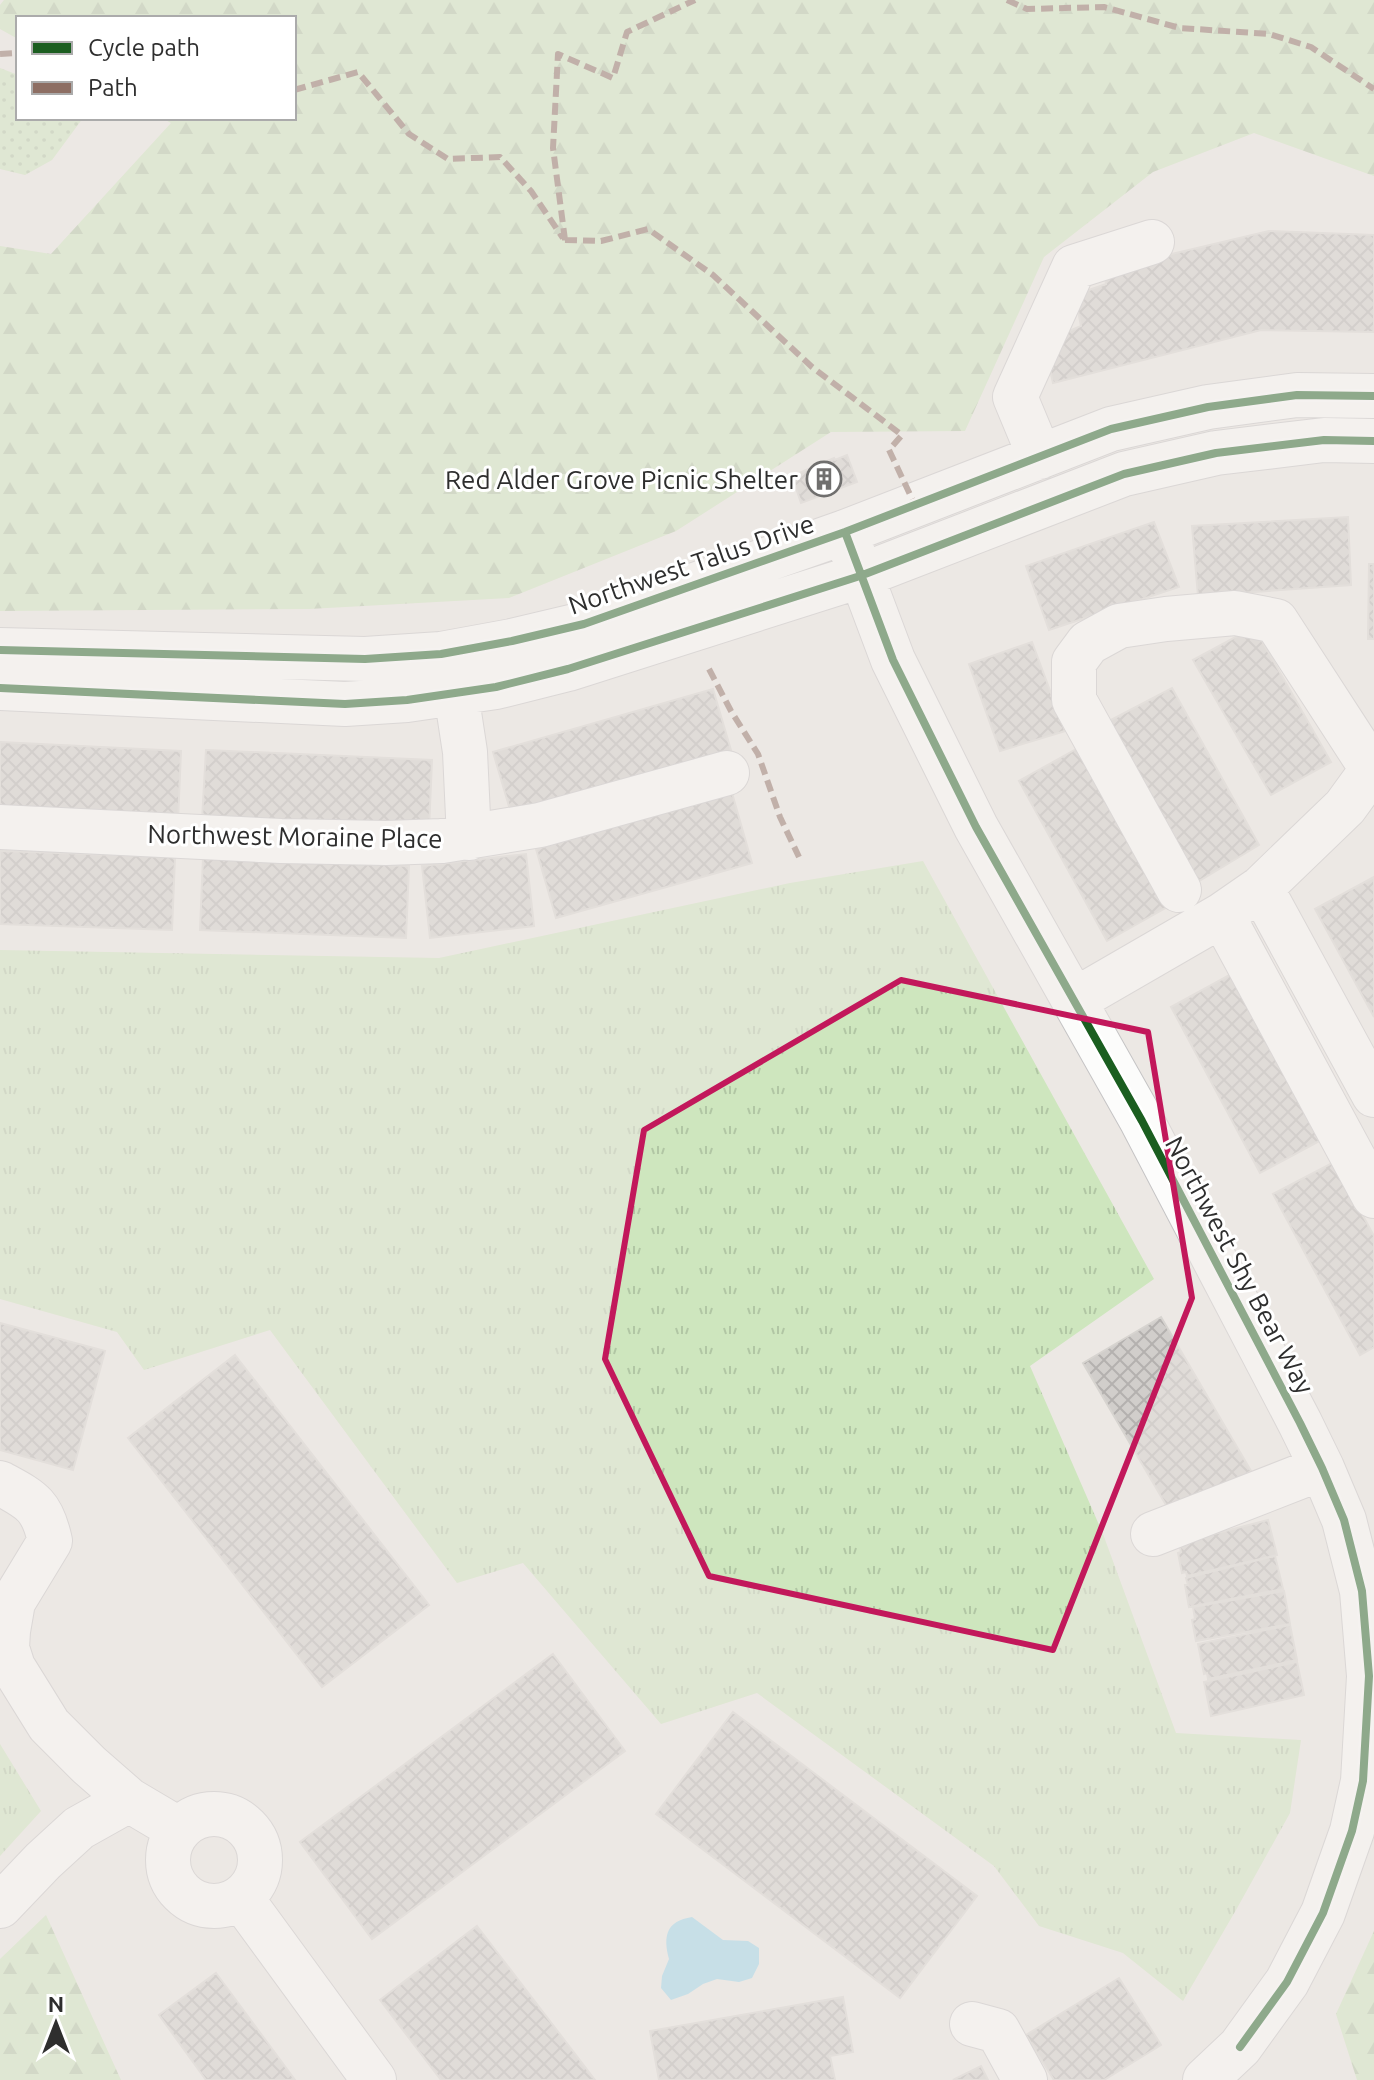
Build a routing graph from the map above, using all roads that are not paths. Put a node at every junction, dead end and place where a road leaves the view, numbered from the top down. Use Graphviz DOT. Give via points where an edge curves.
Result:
graph roads {
  1 [pos="1152,242"];
  2 [pos="1374,396"];
  3 [pos="1374,441"];
  4 [pos="1040,457"];
  5 [pos="845,532"];
  6 [pos="860,576"];
  7 [pos="0,650"];
  8 [pos="0,688"];
  9 [pos="456,693"];
  10 [pos="1373,768"];
  11 [pos="727,773"];
  12 [pos="0,827"];
  13 [pos="469,838"];
  14 [pos="1261,888"];
  15 [pos="1179,890"];
  16 [pos="1222,915"];
  17 [pos="1075,1000"];
  18 [pos="1374,1095"];
  19 [pos="1374,1196"];
  20 [pos="1322,1468"];
  21 [pos="0,1483"];
  22 [pos="1153,1534"];
  23 [pos="1368,1783"];
  24 [pos="129,1800"];
  25 [pos="178,1829"];
  26 [pos="241,1898"];
  27 [pos="0,1906"];
  28 [pos="972,2024"];
  29 [pos="374,2080"];
  30 [pos="1025,2080"];
  31 [pos="1205,2080"];
  1 -- 4 [label="street" via="1074,267 1015,397"];
  2 -- 4 [label="street, Northwest Talus Drive" via="1297,395 1208,407 1111,429"];
  3 -- 6 [label="street" via="1324,440 1216,453 1124,474"];
  4 -- 5 [label="street, Northwest Talus Drive"];
  5 -- 6 [label="street, Northwest Shy Bear Way"];
  5 -- 7 [label="street, Northwest Talus Drive" via="584,624 441,654 365,659"];
  6 -- 9 [label="street" via="568,669"];
  6 -- 17 [label="street, Northwest Shy Bear Way" via="917,712"];
  8 -- 9 [label="street" via="345,704"];
  9 -- 13 [label="street"];
  10 -- 14 [label="street" via="1345,807"];
  10 -- 15 [label="street" via="1276,621 1235,613 1166,619 1119,626 1088,643 1074,662 1074,700"];
  11 -- 13 [label="street, Northwest Moraine Place" via="540,825"];
  12 -- 13 [label="street, Northwest Moraine Place" via="386,843"];
  14 -- 16 [label="street"];
  14 -- 18 [label="street"];
  16 -- 17 [label="street"];
  16 -- 19 [label="street"];
  17 -- 20 [label="street, Northwest Shy Bear Way"];
  20 -- 22 [label="street"];
  20 -- 23 [label="street, Northwest Shy Bear Way" via="1344,1520 1362,1591 1369,1676"];
  21 -- 24 [label="street" via="30,1499 45,1519 50,1541 13,1602 7,1648 13,1667 49,1725"];
  23 -- 31 [label="street, Northwest Shy Bear Way" via="1323,1913 1287,1982 1240,2047"];
  24 -- 25 [label="street"];
  24 -- 27 [label="street" via="79,1828"];
  25 -- 26 [label="street" via="167,1857 180,1892 212,1907"];
  25 -- 26 [label="street" via="197,1816 219,1814 252,1833 260,1868"];
  26 -- 29 [label="street"];
  28 -- 30 [label="street" via="998,2031"];
}
